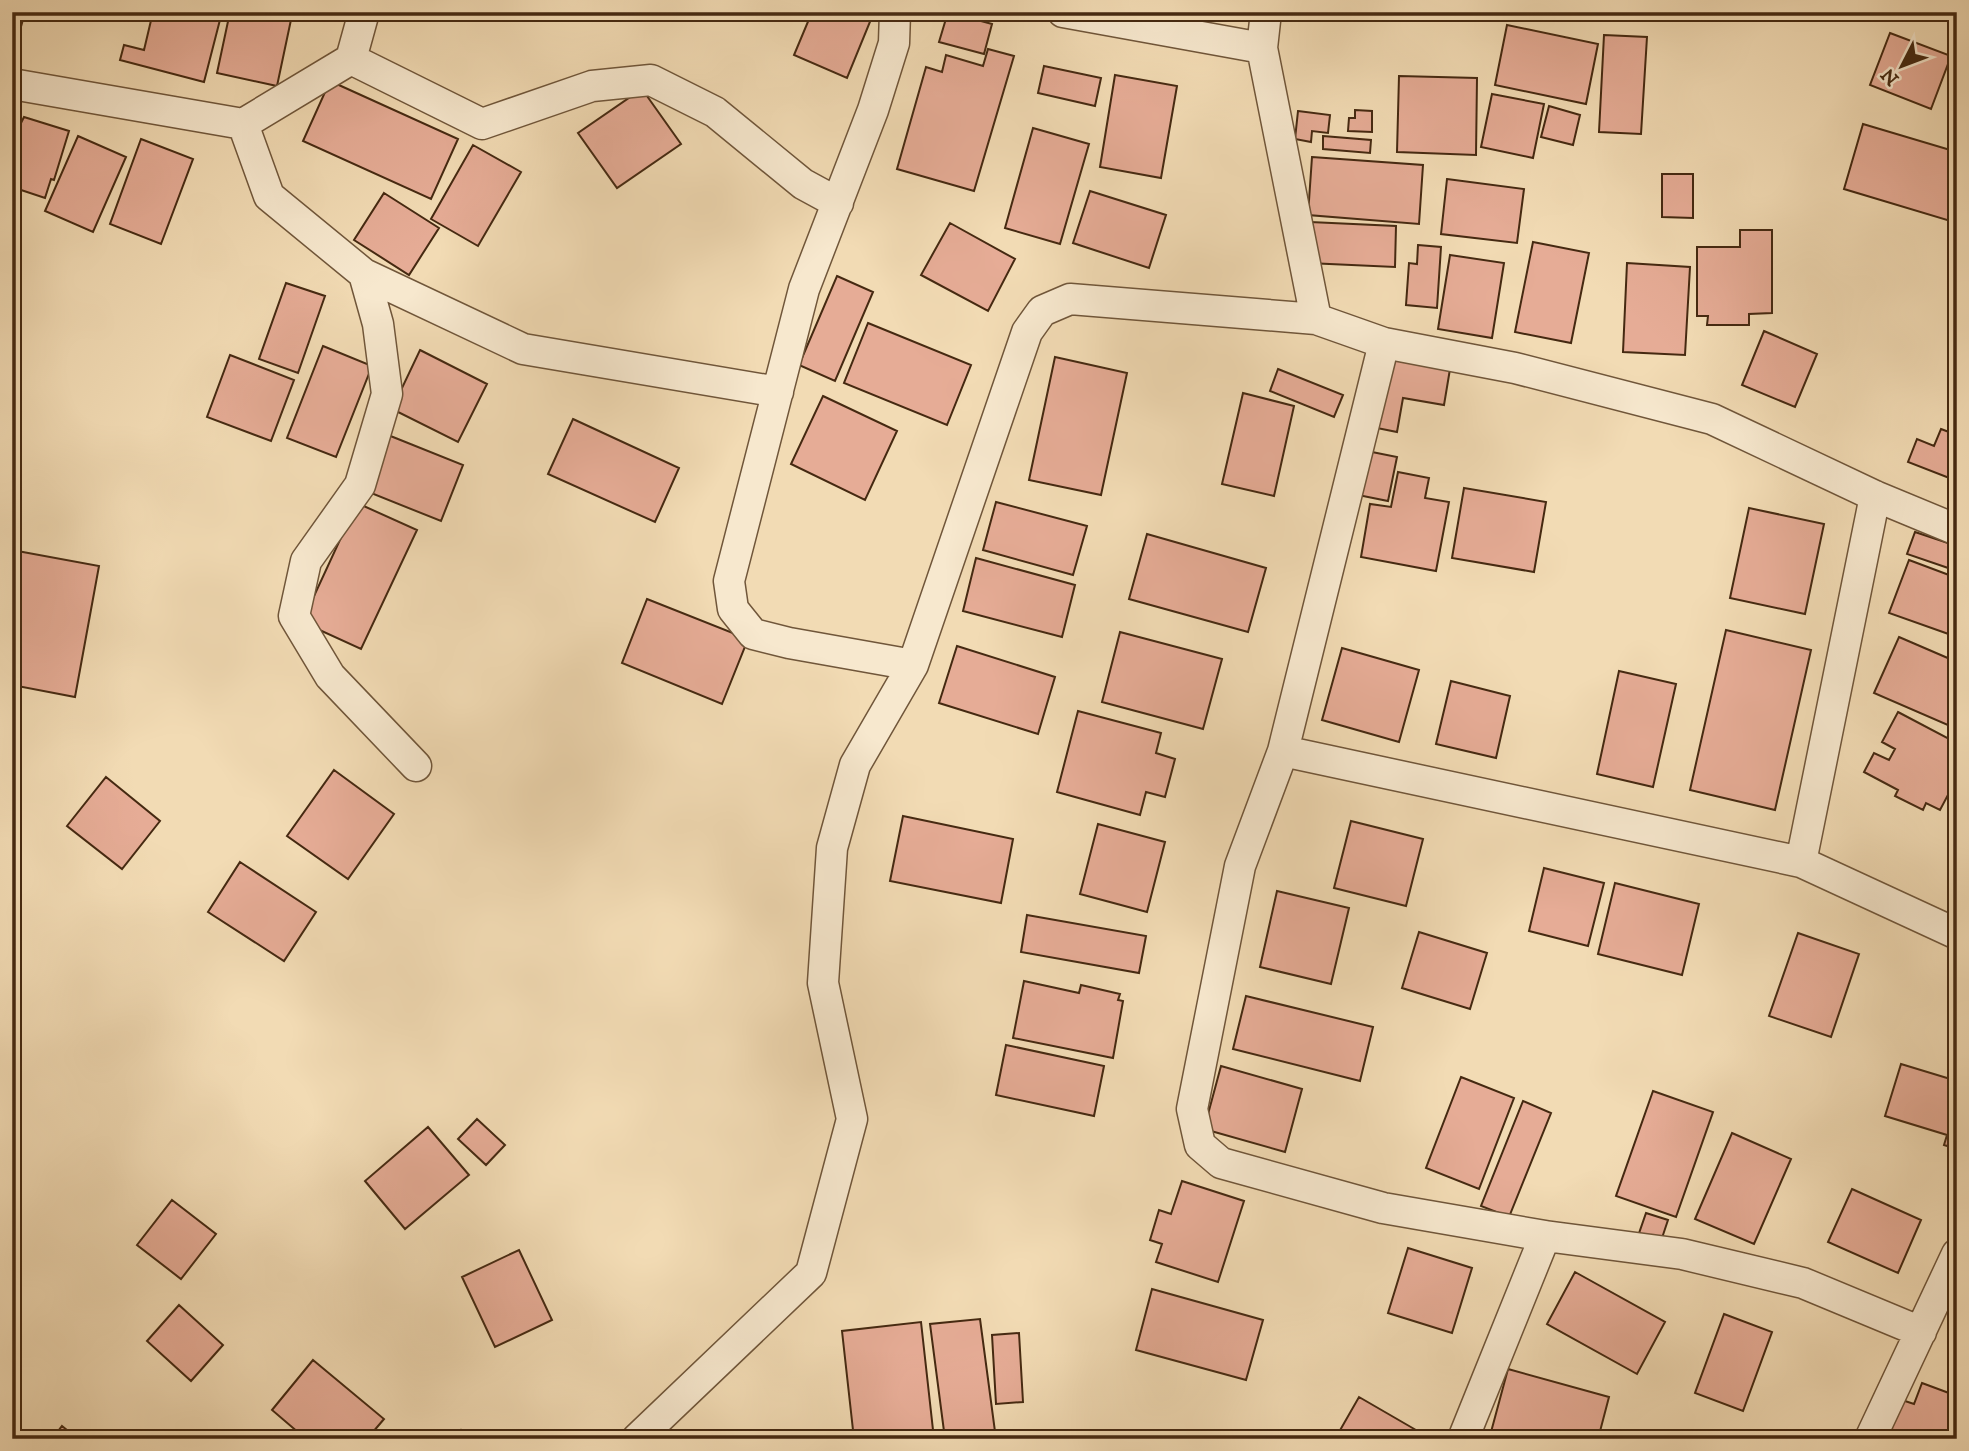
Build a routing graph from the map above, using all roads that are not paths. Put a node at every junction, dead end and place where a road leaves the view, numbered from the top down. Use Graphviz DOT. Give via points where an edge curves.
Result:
graph roads {
  1 [pos="364,12"];
  2 [pos="895,12"];
  3 [pos="1063,12"];
  4 [pos="1266,12"];
  5 [pos="1262,48"];
  6 [pos="351,59"];
  7 [pos="12,84"];
  8 [pos="243,124"];
  9 [pos="838,203"];
  10 [pos="364,274"];
  11 [pos="1316,320"];
  12 [pos="1384,343"];
  13 [pos="778,392"];
  14 [pos="1874,496"];
  15 [pos="1957,530"];
  16 [pos="914,665"];
  17 [pos="1283,751"];
  18 [pos="416,766"];
  19 [pos="1801,862"];
  20 [pos="1957,934"];
  21 [pos="1545,1236"];
  22 [pos="1957,1254"];
  23 [pos="1921,1332"];
  24 [pos="637,1439"];
  25 [pos="1463,1439"];
  26 [pos="1870,1439"];
  1 -- 6 [label="street"];
  2 -- 9 [label="street" via="894,43"];
  3 -- 5 [label="street"];
  4 -- 5 [label="street"];
  5 -- 11 [label="street"];
  6 -- 8 [label="street"];
  6 -- 9 [label="street" via="482,124 592,86 651,80 715,112 803,184"];
  7 -- 8 [label="street"];
  8 -- 10 [label="street" via="269,196"];
  9 -- 13 [label="street" via="804,289"];
  10 -- 13 [label="street" via="523,349"];
  10 -- 18 [label="street" via="378,324 387,394 360,485 306,561 294,616 330,676"];
  11 -- 12 [label="street"];
  11 -- 16 [label="street" via="1070,299 1042,311 1027,332"];
  12 -- 14 [label="street" via="1514,368 1712,419"];
  12 -- 17 [label="street"];
  13 -- 16 [label="street" via="729,581 733,609 754,634"];
  14 -- 15 [label="street"];
  14 -- 19 [label="street"];
  16 -- 24 [label="street" via="855,765 832,848 823,983 852,1119 811,1273"];
  17 -- 19 [label="street"];
  17 -- 21 [label="street" via="1240,866 1192,1109 1200,1145 1222,1163 1383,1208"];
  19 -- 20 [label="street"];
  21 -- 23 [label="street" via="1682,1254 1803,1283"];
  21 -- 25 [label="street"];
  22 -- 23 [label="street"];
  23 -- 26 [label="street"];
}
